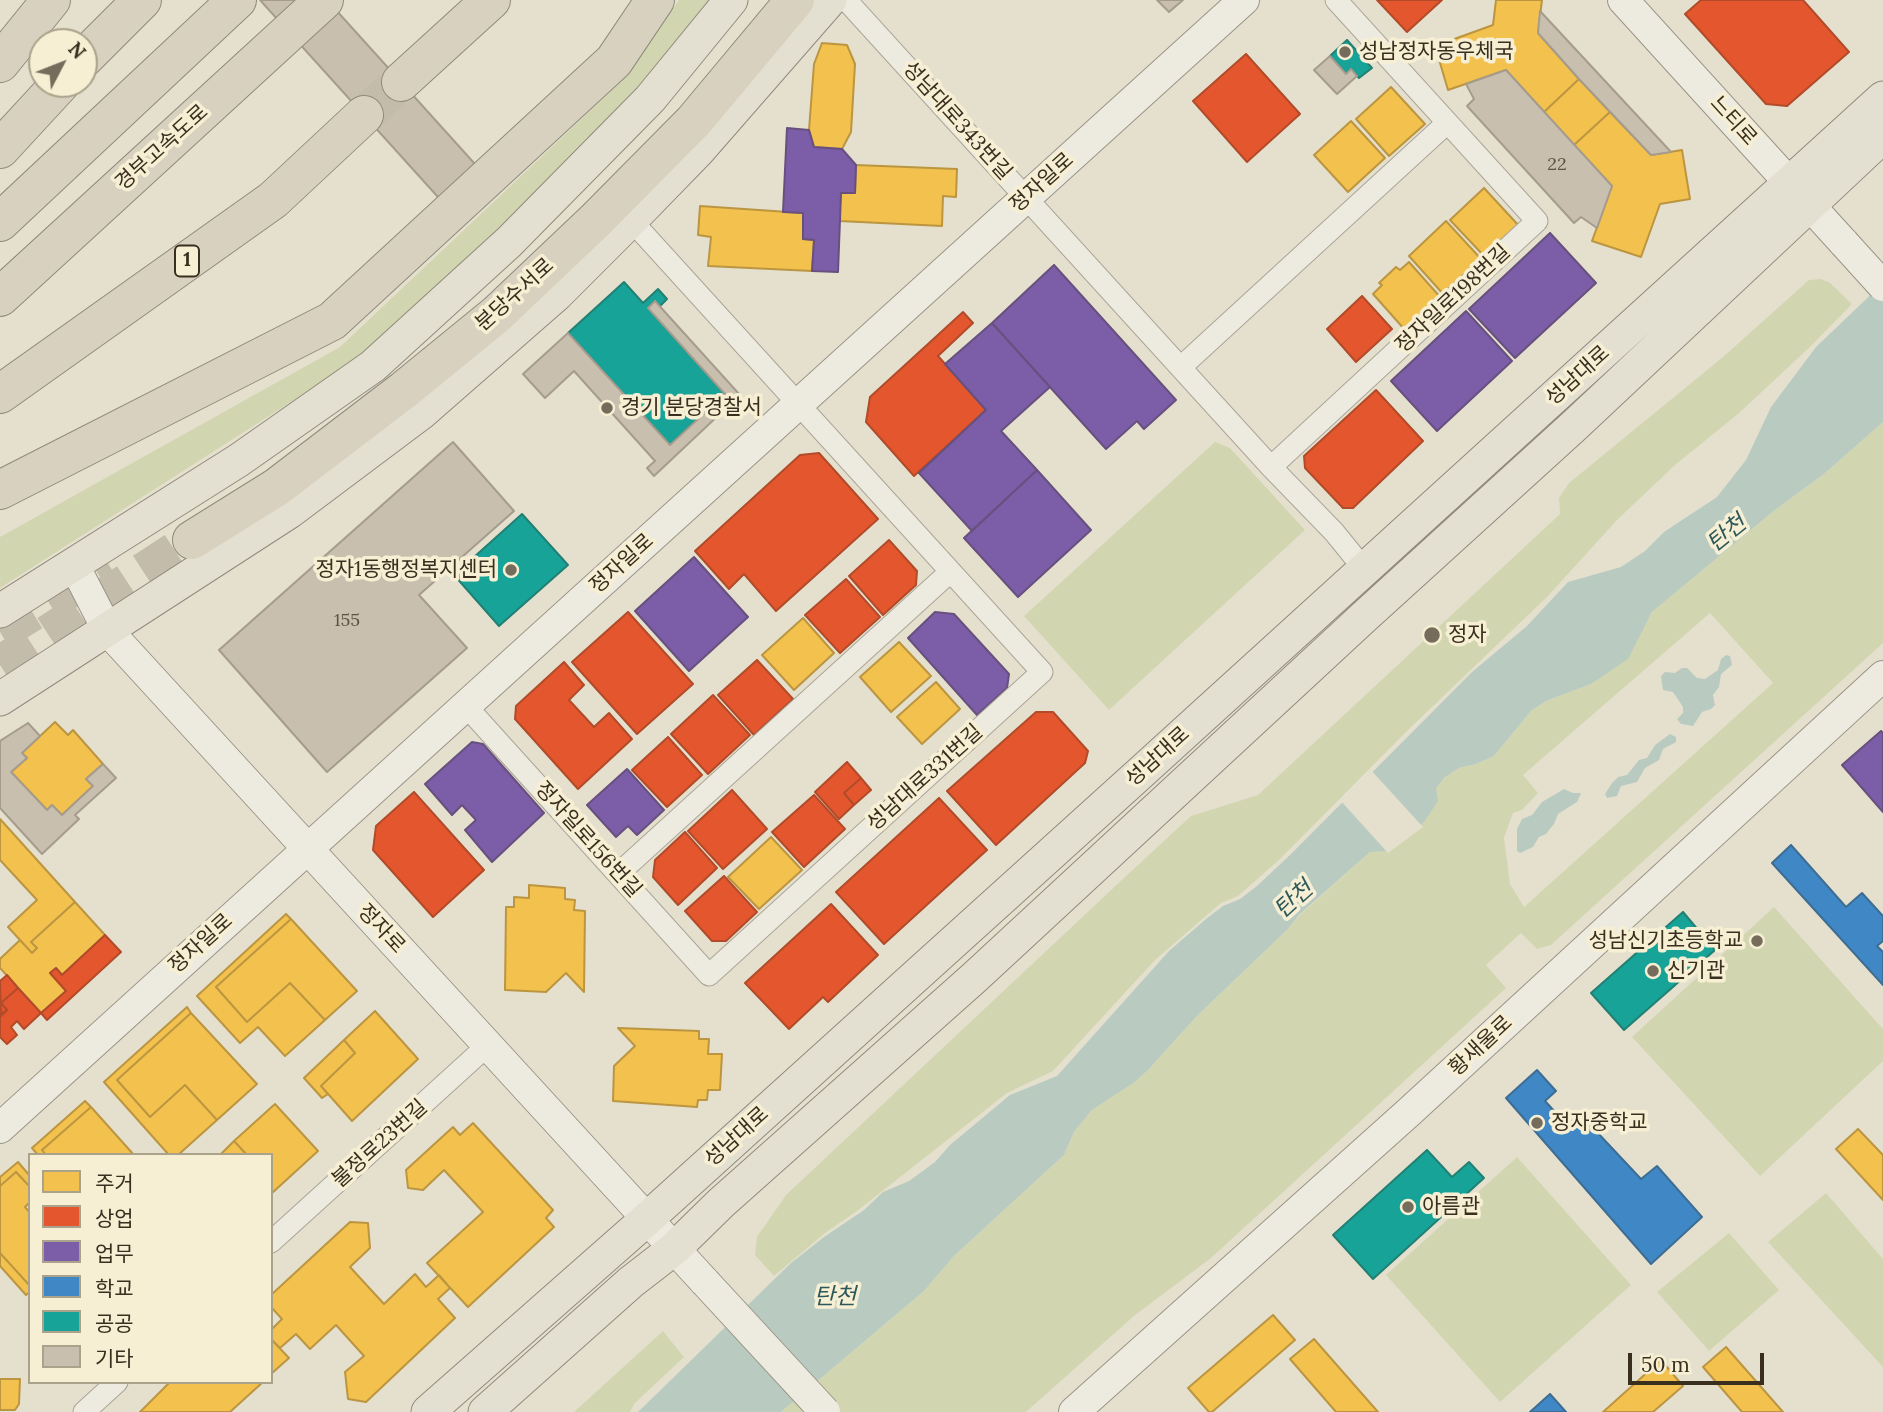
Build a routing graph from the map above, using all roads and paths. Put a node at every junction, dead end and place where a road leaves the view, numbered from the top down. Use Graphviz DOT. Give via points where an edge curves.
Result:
graph roads {
  1 [pos="51,0"];
  2 [pos="142,0"];
  3 [pos="237,0"];
  4 [pos="324,0"];
  5 [pos="491,0"];
  6 [pos="655,0"];
  7 [pos="731,0"];
  8 [pos="766,0"];
  9 [pos="794,0"];
  10 [pos="830,0"];
  11 [pos="846,0"];
  12 [pos="1244,0"];
  13 [pos="1336,0"];
  14 [pos="1635,4"];
  15 [pos="98,44"];
  16 [pos="0,63"];
  17 [pos="401,82"];
  18 [pos="47,98"];
  19 [pos="1883,98"];
  20 [pos="364,115"];
  21 [pos="1447,123"];
  22 [pos="1883,136"];
  23 [pos="0,149"];
  24 [pos="1799,194"];
  25 [pos="1026,198"];
  26 [pos="631,220"];
  27 [pos="0,222"];
  28 [pos="1883,286"];
  29 [pos="0,297"];
  30 [pos="1181,367"];
  31 [pos="0,394"];
  32 [pos="799,405"];
  33 [pos="1271,467"];
  34 [pos="0,490"];
  35 [pos="74,565"];
  36 [pos="1364,569"];
  37 [pos="950,572"];
  38 [pos="0,611"];
  39 [pos="108,631"];
  40 [pos="1883,676"];
  41 [pos="0,699"];
  42 [pos="466,706"];
  43 [pos="307,848"];
  44 [pos="618,874"];
  45 [pos="709,975"];
  46 [pos="488,1045"];
  47 [pos="0,1128"];
  48 [pos="647,1219"];
  49 [pos="273,1240"];
  50 [pos="675,1248"];
  51 [pos="115,1384"];
  52 [pos="84,1412"];
  53 [pos="428,1412"];
  54 [pos="485,1412"];
  55 [pos="825,1412"];
  56 [pos="1074,1412"];
  1 -- 16 [label="highway"];
  2 -- 15 [label="highway"];
  3 -- 27 [label="highway"];
  4 -- 29 [label="highway, 경부고속도로"];
  5 -- 17 [label="highway"];
  6 -- 34 [label="highway" via="614,61 332,321"];
  7 -- 35 [label="main road" via="640,108 509,242 373,366 239,460"];
  8 -- 9 [label="highway, 분당수서로" via="679,106 578,205 398,367 186,531 277,487 497,313 694,121"];
  10 -- 26 [label="main road"];
  11 -- 25 [label="street, 성남대로343번길"];
  12 -- 25 [label="street, 정자일로"];
  13 -- 21 [label="street, 정자일로198번길"];
  14 -- 24 [label="street, 느티로"];
  18 -- 23 [label="highway"];
  19 -- 24 [label="main road, 성남대로"];
  20 -- 31 [label="highway, 1" via="273,200"];
  21 -- 30 [label="street"];
  21 -- 33 [label="street, 정자일로198번길" via="1537,221"];
  22 -- 24 [label="main road, 성남대로"];
  24 -- 28 [label="street, 느티로, bridge"];
  24 -- 36 [label="main road, 성남대로"];
  24 -- 50 [label="main road, 성남대로" via="1574,426"];
  25 -- 30 [label="street, 성남대로343번길"];
  25 -- 32 [label="street, 정자일로"];
  26 -- 32 [label="street, 성남대로331번길"];
  26 -- 39 [label="main road" via="557,293 421,413 289,512"];
  30 -- 33 [label="street, 성남대로343번길"];
  32 -- 37 [label="street, 성남대로331번길"];
  32 -- 42 [label="street, 정자일로"];
  33 -- 36 [label="street, 성남대로343번길"];
  35 -- 38 [label="main road"];
  35 -- 39 [label="street, 정자로"];
  36 -- 48 [label="main road, 성남대로"];
  37 -- 44 [label="street"];
  37 -- 45 [label="street, 성남대로331번길" via="1042,672"];
  39 -- 41 [label="main road"];
  39 -- 43 [label="street, 정자로"];
  40 -- 56 [label="street, 황새울로" via="1408,1113"];
  42 -- 43 [label="street, 정자일로"];
  42 -- 44 [label="street, 정자일로156번길"];
  43 -- 46 [label="street, 정자로"];
  43 -- 47 [label="street, 정자일로"];
  44 -- 45 [label="street, 정자일로156번길"];
  46 -- 48 [label="street, 정자로"];
  46 -- 49 [label="street, 불정로23번길"];
  48 -- 50 [label="street, 정자로"];
  48 -- 53 [label="main road, 성남대로"];
  50 -- 54 [label="main road, 성남대로"];
  50 -- 55 [label="street, 정자로, bridge"];
  51 -- 52 [label="street"];
}
